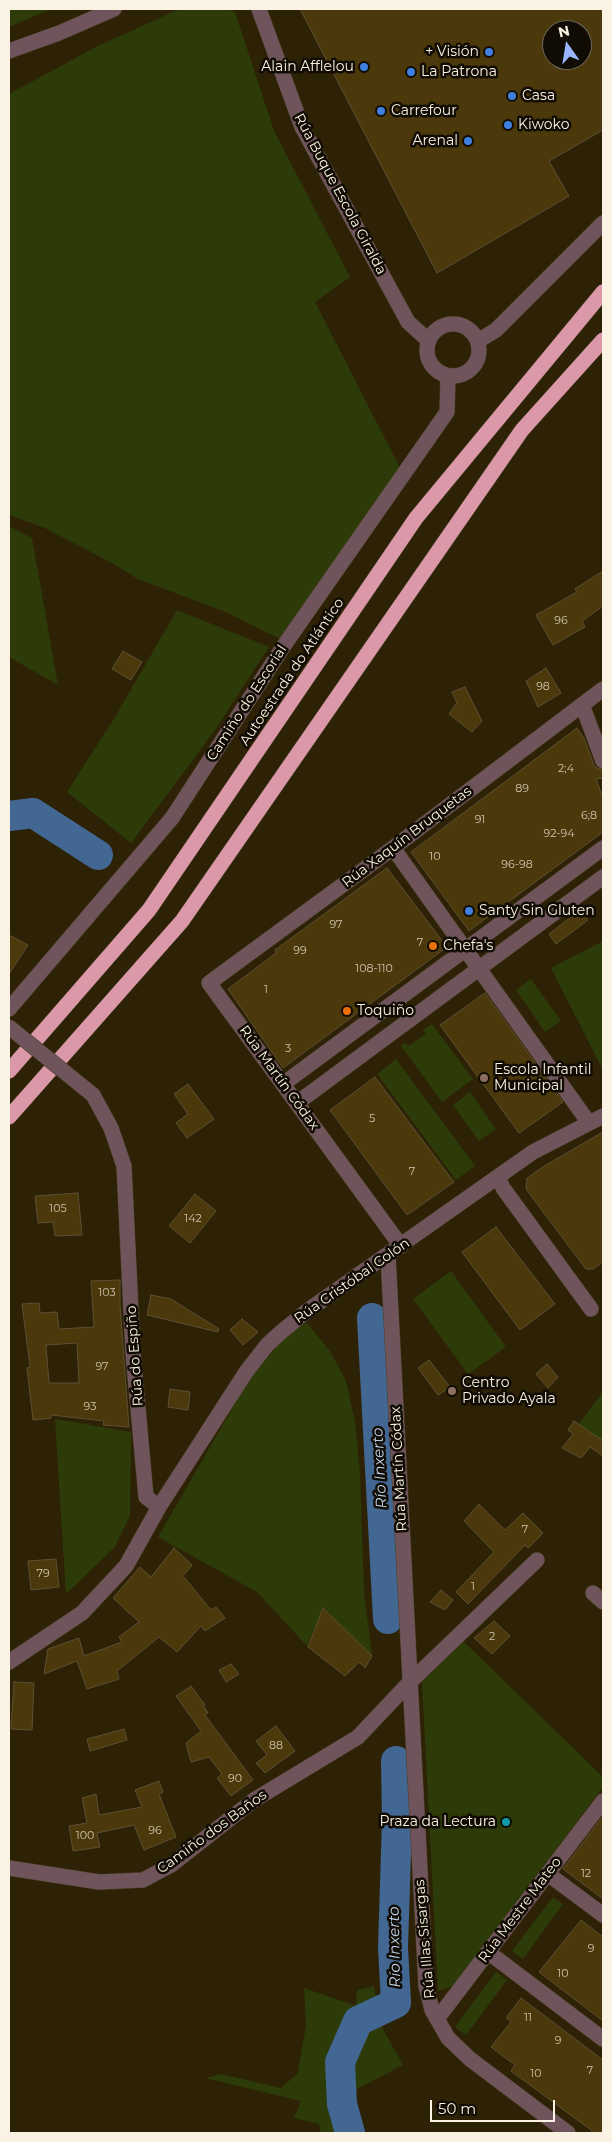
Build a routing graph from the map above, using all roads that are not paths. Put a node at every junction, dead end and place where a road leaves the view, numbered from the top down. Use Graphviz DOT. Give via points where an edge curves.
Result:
graph roads {
  1 [pos="114,9"];
  2 [pos="260,9"];
  3 [pos="9,51"];
  4 [pos="603,223"];
  5 [pos="603,292"];
  6 [pos="603,340"];
  7 [pos="429,341"];
  8 [pos="478,341"];
  9 [pos="448,376"];
  10 [pos="603,689"];
  11 [pos="583,707"];
  12 [pos="603,761"];
  13 [pos="394,848"];
  14 [pos="603,848"];
  15 [pos="603,877"];
  16 [pos="466,949"];
  17 [pos="480,968"];
  18 [pos="209,983"];
  19 [pos="9,1010"];
  20 [pos="9,1027"];
  21 [pos="9,1071"];
  22 [pos="283,1084"];
  23 [pos="297,1103"];
  24 [pos="603,1116"];
  25 [pos="9,1117"];
  26 [pos="589,1123"];
  27 [pos="498,1177"];
  28 [pos="402,1246"];
  29 [pos="388,1255"];
  30 [pos="591,1309"];
  31 [pos="158,1506"];
  32 [pos="537,1560"];
  33 [pos="9,1662"];
  34 [pos="410,1682"];
  35 [pos="603,1801"];
  36 [pos="9,1868"];
  37 [pos="548,1874"];
  38 [pos="603,1915"];
  39 [pos="488,1952"];
  40 [pos="437,2019"];
  41 [pos="603,2039"];
  42 [pos="568,2133"];
  1 -- 3 [label="street"];
  2 -- 7 [label="street, Rúa Buque Escola Giralda" via="302,127 408,322"];
  4 -- 8 [label="street" via="496,330"];
  5 -- 21 [label="highway, Autoestrada do Atlántico" via="416,518 149,910"];
  6 -- 25 [label="highway" via="522,430 182,921"];
  7 -- 8 [label="street" via="437,330 456,324 472,332"];
  7 -- 9 [label="street" via="427,356 431,365"];
  8 -- 9 [label="street" via="478,361 473,368 463,375"];
  9 -- 19 [label="street, Camiño do Escorial" via="447,412 285,644 172,818"];
  10 -- 11 [label="street, Rúa Xaquín Bruquetas"];
  11 -- 12 [label="street"];
  11 -- 13 [label="street, Rúa Xaquín Bruquetas"];
  13 -- 16 [label="street"];
  13 -- 18 [label="street, Rúa Xaquín Bruquetas"];
  14 -- 16 [label="street"];
  15 -- 17 [label="street"];
  16 -- 17 [label="street"];
  16 -- 22 [label="street"];
  17 -- 23 [label="street"];
  17 -- 26 [label="street"];
  18 -- 22 [label="street, Rúa Martín Códax"];
  20 -- 31 [label="street, Rúa do Espiño, bridge" via="93,1095 111,1128 124,1166 133,1353 146,1497"];
  22 -- 23 [label="street, Rúa Martín Códax"];
  23 -- 28 [label="street, Rúa Martín Códax"];
  24 -- 26 [label="street, Rúa Cristóbal Colón"];
  26 -- 27 [label="street, Rúa Cristóbal Colón" via="533,1152"];
  27 -- 28 [label="street, Rúa Cristóbal Colón"];
  27 -- 30 [label="street" via="502,1188"];
  28 -- 29 [label="street, Rúa Cristóbal Colón"];
  29 -- 31 [label="street, Rúa Cristóbal Colón" via="292,1322 267,1345"];
  29 -- 34 [label="street, Rúa Martín Códax"];
  31 -- 33 [label="street" via="126,1566 82,1613"];
  32 -- 34 [label="street, Camiño dos Baños"];
  34 -- 36 [label="street, Camiño dos Baños" via="358,1737 254,1800 171,1865 143,1880 99,1882"];
  34 -- 40 [label="street, Rúa Illas Sisargas" via="426,1986"];
  35 -- 37 [label="street, Rúa Mestre Mateo"];
  37 -- 38 [label="street"];
  37 -- 39 [label="street, Rúa Mestre Mateo"];
  39 -- 40 [label="street, Rúa Mestre Mateo"];
  39 -- 41 [label="street"];
  40 -- 42 [label="street, Rúa Illas Sisargas" via="448,2038 470,2059"];
}
